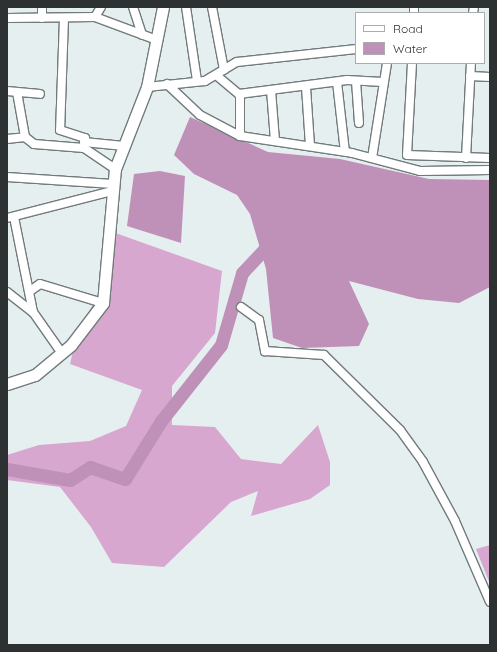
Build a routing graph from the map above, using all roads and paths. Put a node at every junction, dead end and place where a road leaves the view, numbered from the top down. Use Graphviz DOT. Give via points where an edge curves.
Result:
graph roads {
  1 [pos="42,7"];
  2 [pos="101,7"];
  3 [pos="133,7"];
  4 [pos="163,7"];
  5 [pos="186,7"];
  6 [pos="212,7"];
  7 [pos="95,17"];
  8 [pos="7,18"];
  9 [pos="42,18"];
  10 [pos="64,18"];
  11 [pos="142,35"];
  12 [pos="157,40"];
  13 [pos="355,49"];
  14 [pos="387,64"];
  15 [pos="412,64"];
  16 [pos="471,64"];
  17 [pos="224,70"];
  18 [pos="216,74"];
  19 [pos="470,76"];
  20 [pos="490,77"];
  21 [pos="197,81"];
  22 [pos="356,81"];
  23 [pos="337,82"];
  24 [pos="383,82"];
  25 [pos="167,84"];
  26 [pos="147,87"];
  27 [pos="306,87"];
  28 [pos="271,90"];
  29 [pos="7,91"];
  30 [pos="17,92"];
  31 [pos="40,94"];
  32 [pos="240,94"];
  33 [pos="359,123"];
  34 [pos="240,136"];
  35 [pos="26,137"];
  36 [pos="7,139"];
  37 [pos="275,141"];
  38 [pos="84,145"];
  39 [pos="124,146"];
  40 [pos="310,146"];
  41 [pos="345,152"];
  42 [pos="372,158"];
  43 [pos="466,158"];
  44 [pos="490,158"];
  45 [pos="115,169"];
  46 [pos="490,170"];
  47 [pos="7,177"];
  48 [pos="112,188"];
  49 [pos="10,218"];
  50 [pos="30,291"];
  51 [pos="7,292"];
  52 [pos="102,303"];
  53 [pos="241,307"];
  54 [pos="34,312"];
  55 [pos="61,352"];
  56 [pos="7,384"];
  57 [pos="490,602"];
  1 -- 9 [label="street"];
  2 -- 7 [label="street"];
  3 -- 11 [label="street"];
  4 -- 12 [label="street"];
  5 -- 21 [label="street"];
  6 -- 17 [label="street"];
  7 -- 10 [label="street"];
  7 -- 11 [label="street"];
  8 -- 9 [label="street"];
  9 -- 10 [label="street"];
  10 -- 38 [label="street" via="60,130 85,138"];
  11 -- 12 [label="street"];
  12 -- 26 [label="street"];
  13 -- 17 [label="street" via="237,62"];
  14 -- 24 [label="street"];
  15 -- 43 [label="street" via="407,155"];
  16 -- 19 [label="street"];
  17 -- 18 [label="street"];
  18 -- 21 [label="street"];
  18 -- 32 [label="street"];
  19 -- 20 [label="street"];
  19 -- 43 [label="street"];
  21 -- 25 [label="street"];
  22 -- 23 [label="street"];
  22 -- 24 [label="street"];
  22 -- 33 [label="street"];
  23 -- 27 [label="street"];
  23 -- 41 [label="street"];
  24 -- 42 [label="street"];
  25 -- 26 [label="street"];
  25 -- 34 [label="street" via="200,114"];
  26 -- 39 [label="street"];
  27 -- 28 [label="street"];
  27 -- 40 [label="street"];
  28 -- 32 [label="street"];
  28 -- 37 [label="street"];
  29 -- 30 [label="street"];
  30 -- 31 [label="street"];
  30 -- 35 [label="street"];
  32 -- 34 [label="street"];
  34 -- 37 [label="street"];
  35 -- 36 [label="street"];
  35 -- 38 [label="street" via="34,144"];
  37 -- 40 [label="street"];
  38 -- 39 [label="street"];
  38 -- 45 [label="street"];
  39 -- 45 [label="street"];
  40 -- 41 [label="street"];
  41 -- 42 [label="street"];
  42 -- 46 [label="street" via="420,171"];
  43 -- 44 [label="street"];
  45 -- 48 [label="street"];
  47 -- 48 [label="street"];
  48 -- 49 [label="street"];
  48 -- 52 [label="street"];
  49 -- 50 [label="street"];
  50 -- 52 [label="street" via="40,284"];
  50 -- 54 [label="street"];
  51 -- 54 [label="street"];
  52 -- 55 [label="street" via="70,345"];
  53 -- 57 [label="street" via="259,320 265,351 324,354 400,430 423,462 456,524"];
  54 -- 55 [label="street"];
  55 -- 56 [label="street" via="35,375"];
}
